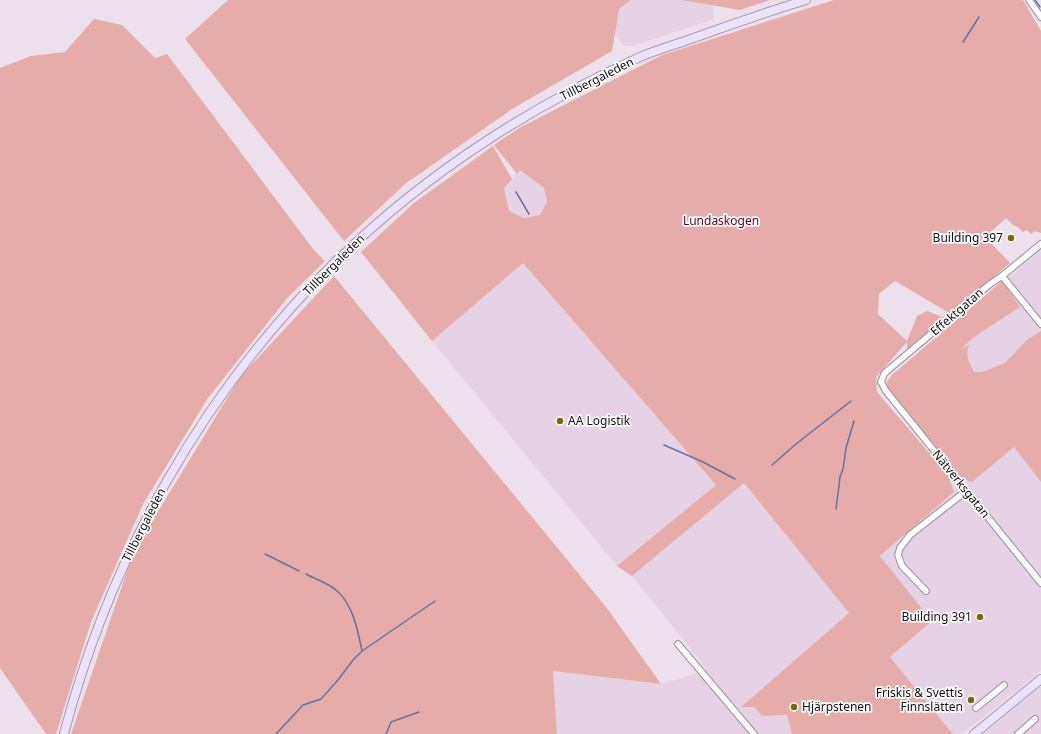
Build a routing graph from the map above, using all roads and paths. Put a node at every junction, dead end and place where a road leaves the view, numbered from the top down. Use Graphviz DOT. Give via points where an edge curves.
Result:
graph roads {
  1 [pos="806,0"];
  2 [pos="1029,0"];
  3 [pos="1041,17"];
  4 [pos="1041,244"];
  5 [pos="1002,276"];
  6 [pos="1041,324"];
  7 [pos="882,384"];
  8 [pos="966,491"];
  9 [pos="1041,583"];
  10 [pos="926,591"];
  11 [pos="678,644"];
  12 [pos="1041,679"];
  13 [pos="1004,685"];
  14 [pos="976,708"];
  15 [pos="1035,719"];
  16 [pos="64,734"];
  17 [pos="754,734"];
  18 [pos="974,734"];
  19 [pos="1018,734"];
  1 -- 16 [label="main road, Tillbergaleden" via="642,56 530,113 437,175 332,264 242,368 200,425 169,477 138,535 106,605"];
  2 -- 3 [label="street"];
  4 -- 5 [label="street, Effektgatan"];
  5 -- 6 [label="street"];
  5 -- 7 [label="street, Effektgatan" via="887,371"];
  7 -- 8 [label="street, Nätverksgatan"];
  8 -- 9 [label="street, Nätverksgatan"];
  8 -- 10 [label="street" via="910,535 900,548 898,555 902,566"];
  11 -- 17 [label="street"];
  12 -- 18 [label="main road"];
  13 -- 14 [label="street"];
  15 -- 19 [label="street"];
}
